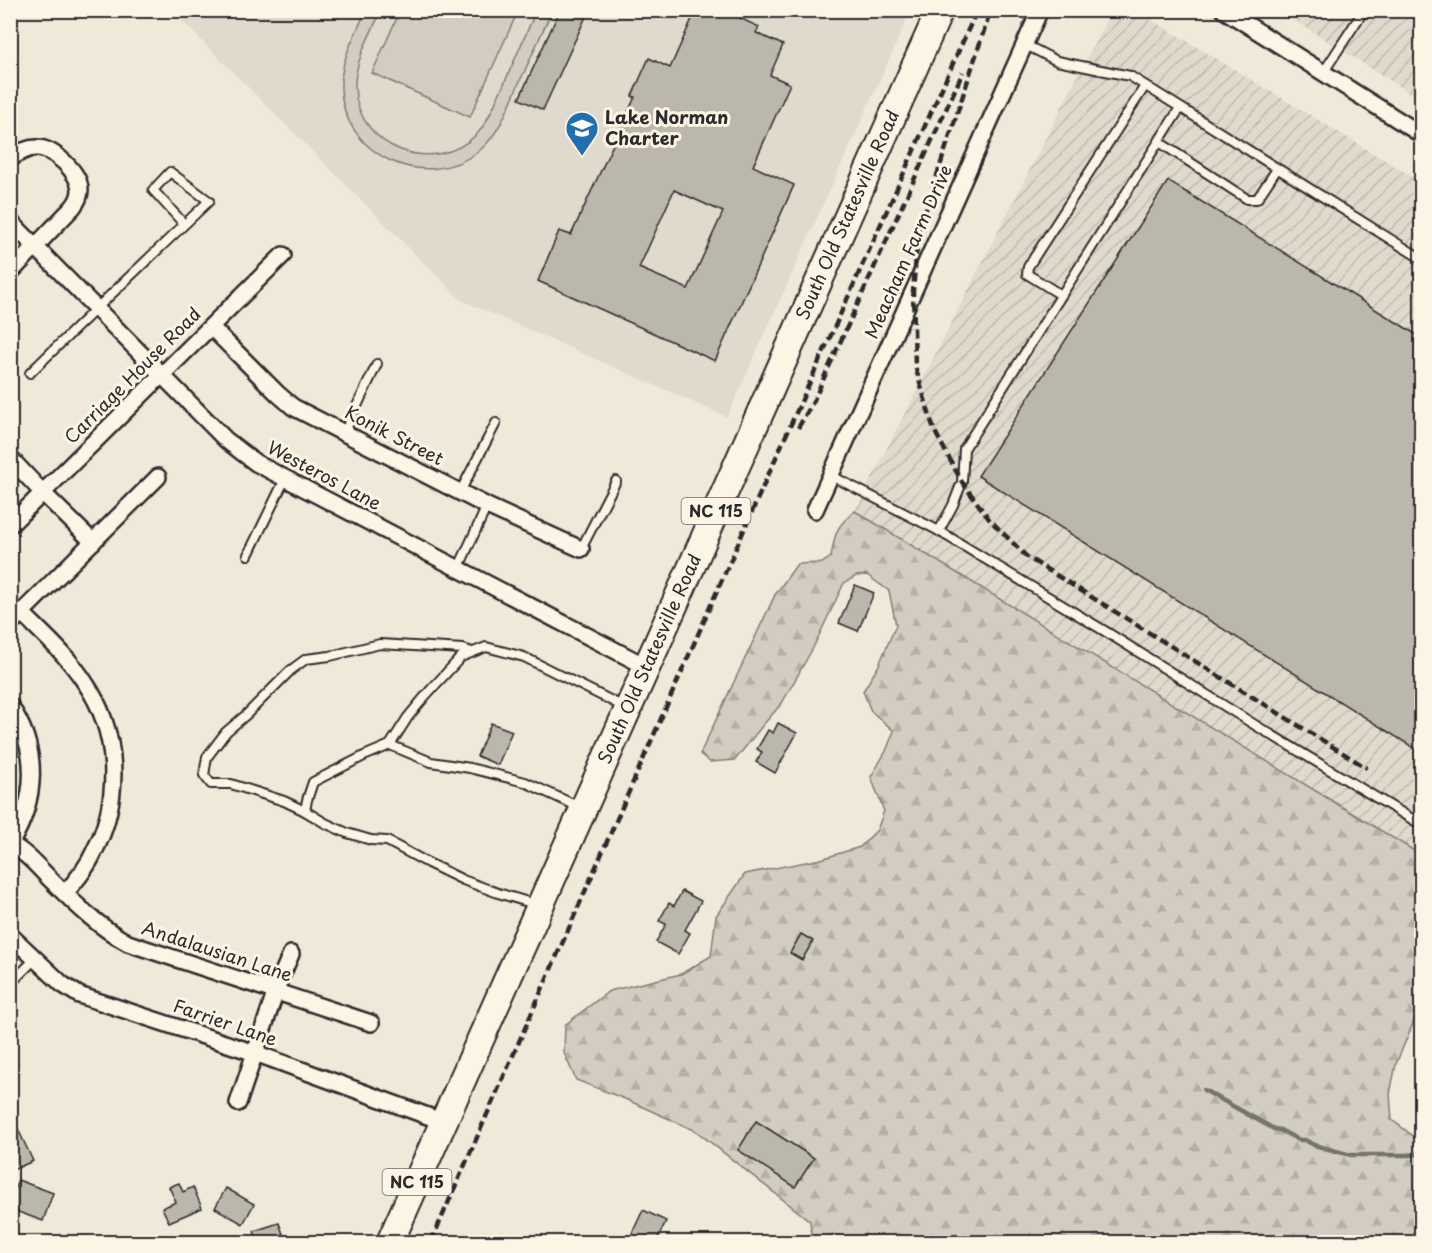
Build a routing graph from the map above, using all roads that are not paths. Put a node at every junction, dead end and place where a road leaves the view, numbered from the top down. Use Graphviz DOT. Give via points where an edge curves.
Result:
graph roads {
  1 [pos="940,10"];
  2 [pos="1040,10"];
  3 [pos="1224,10"];
  4 [pos="1364,10"];
  5 [pos="1024,44"];
  6 [pos="1323,73"];
  7 [pos="1145,86"];
  8 [pos="1180,108"];
  9 [pos="1422,135"];
  10 [pos="1159,142"];
  11 [pos="10,159"];
  12 [pos="1277,169"];
  13 [pos="10,221"];
  14 [pos="184,224"];
  15 [pos="36,247"];
  16 [pos="283,255"];
  17 [pos="1422,259"];
  18 [pos="10,273"];
  19 [pos="1061,295"];
  20 [pos="96,308"];
  21 [pos="211,327"];
  22 [pos="376,364"];
  23 [pos="30,373"];
  24 [pos="162,375"];
  25 [pos="496,423"];
  26 [pos="344,433"];
  27 [pos="10,458"];
  28 [pos="830,475"];
  29 [pos="158,477"];
  30 [pos="285,479"];
  31 [pos="616,481"];
  32 [pos="460,492"];
  33 [pos="43,493"];
  34 [pos="488,506"];
  35 [pos="815,510"];
  36 [pos="10,525"];
  37 [pos="939,531"];
  38 [pos="93,542"];
  39 [pos="581,549"];
  40 [pos="248,555"];
  41 [pos="458,568"];
  42 [pos="22,613"];
  43 [pos="10,624"];
  44 [pos="473,652"];
  45 [pos="647,667"];
  46 [pos="11,707"];
  47 [pos="628,709"];
  48 [pos="390,745"];
  49 [pos="583,809"];
  50 [pos="305,811"];
  51 [pos="1422,825"];
  52 [pos="10,844"];
  53 [pos="65,893"];
  54 [pos="540,906"];
  55 [pos="10,935"];
  56 [pos="291,954"];
  57 [pos="35,959"];
  58 [pos="10,984"];
  59 [pos="276,992"];
  60 [pos="371,1023"];
  61 [pos="255,1053"];
  62 [pos="238,1103"];
  63 [pos="444,1122"];
  64 [pos="390,1242"];
  1 -- 45 [label="main road, South Old Statesville Road / NC 115"];
  2 -- 5 [label="street, Meacham Farm Drive"];
  3 -- 6 [label="street"];
  4 -- 6 [label="lane"];
  5 -- 7 [label="lane" via="1058,61 1130,76"];
  5 -- 28 [label="street, Meacham Farm Drive"];
  6 -- 9 [label="street"];
  7 -- 8 [label="lane"];
  7 -- 19 [label="lane" via="1028,267 1028,274"];
  8 -- 10 [label="lane"];
  8 -- 12 [label="lane"];
  10 -- 12 [label="lane" via="1247,199 1257,199"];
  10 -- 19 [label="lane"];
  11 -- 15 [label="street" via="27,149 46,149 62,160 79,183 74,207"];
  12 -- 17 [label="lane"];
  13 -- 15 [label="street, Westeros Lane"];
  14 -- 14 [label="lane" via="209,201 170,172 153,190"];
  14 -- 20 [label="lane"];
  15 -- 18 [label="street"];
  15 -- 20 [label="street, Westeros Lane"];
  16 -- 21 [label="street, Carriage House Road"];
  19 -- 37 [label="lane" via="964,449 962,482"];
  20 -- 23 [label="lane"];
  20 -- 24 [label="street, Westeros Lane"];
  21 -- 24 [label="street, Carriage House Road"];
  21 -- 26 [label="street, Konik Street" via="285,401"];
  22 -- 26 [label="lane"];
  24 -- 30 [label="street, Westeros Lane" via="226,440"];
  24 -- 33 [label="street, Carriage House Road"];
  25 -- 32 [label="lane"];
  26 -- 32 [label="street, Konik Street"];
  27 -- 33 [label="street"];
  28 -- 35 [label="street, Meacham Farm Drive"];
  28 -- 37 [label="lane"];
  29 -- 38 [label="street"];
  30 -- 40 [label="lane"];
  30 -- 41 [label="street, Westeros Lane"];
  31 -- 39 [label="lane"];
  32 -- 34 [label="street, Konik Street"];
  33 -- 36 [label="street, Carriage House Road"];
  33 -- 38 [label="street"];
  34 -- 39 [label="street, Konik Street"];
  34 -- 41 [label="lane"];
  37 -- 51 [label="lane"];
  38 -- 42 [label="street"];
  41 -- 45 [label="street, Westeros Lane"];
  42 -- 43 [label="street"];
  42 -- 53 [label="street" via="85,681 110,742 113,774 106,823 85,868"];
  44 -- 47 [label="lane" via="486,647 524,657"];
  44 -- 48 [label="lane" via="461,657 427,694"];
  44 -- 50 [label="lane" via="380,645 306,658 291,670 226,732 207,757 204,775 211,784 231,784"];
  45 -- 47 [label="main road, South Old Statesville Road / NC 115"];
  46 -- 52 [label="street" via="26,737 32,778 28,806"];
  47 -- 49 [label="main road, South Old Statesville Road / NC 115"];
  48 -- 49 [label="lane" via="431,762 525,782"];
  48 -- 50 [label="lane" via="313,782"];
  49 -- 54 [label="main road, South Old Statesville Road / NC 115"];
  50 -- 54 [label="lane" via="347,833 387,841 464,880"];
  52 -- 53 [label="street, Andalausian Lane"];
  53 -- 59 [label="street, Andalausian Lane" via="100,926 128,943"];
  54 -- 63 [label="main road, South Old Statesville Road / NC 115"];
  55 -- 57 [label="street, Farrier Lane"];
  56 -- 59 [label="street"];
  57 -- 58 [label="lane"];
  57 -- 61 [label="street, Farrier Lane" via="79,995"];
  59 -- 60 [label="street, Andalausian Lane"];
  59 -- 61 [label="street"];
  61 -- 62 [label="street"];
  61 -- 63 [label="street, Farrier Lane"];
  63 -- 64 [label="main road, South Old Statesville Road / NC 115"];
}
